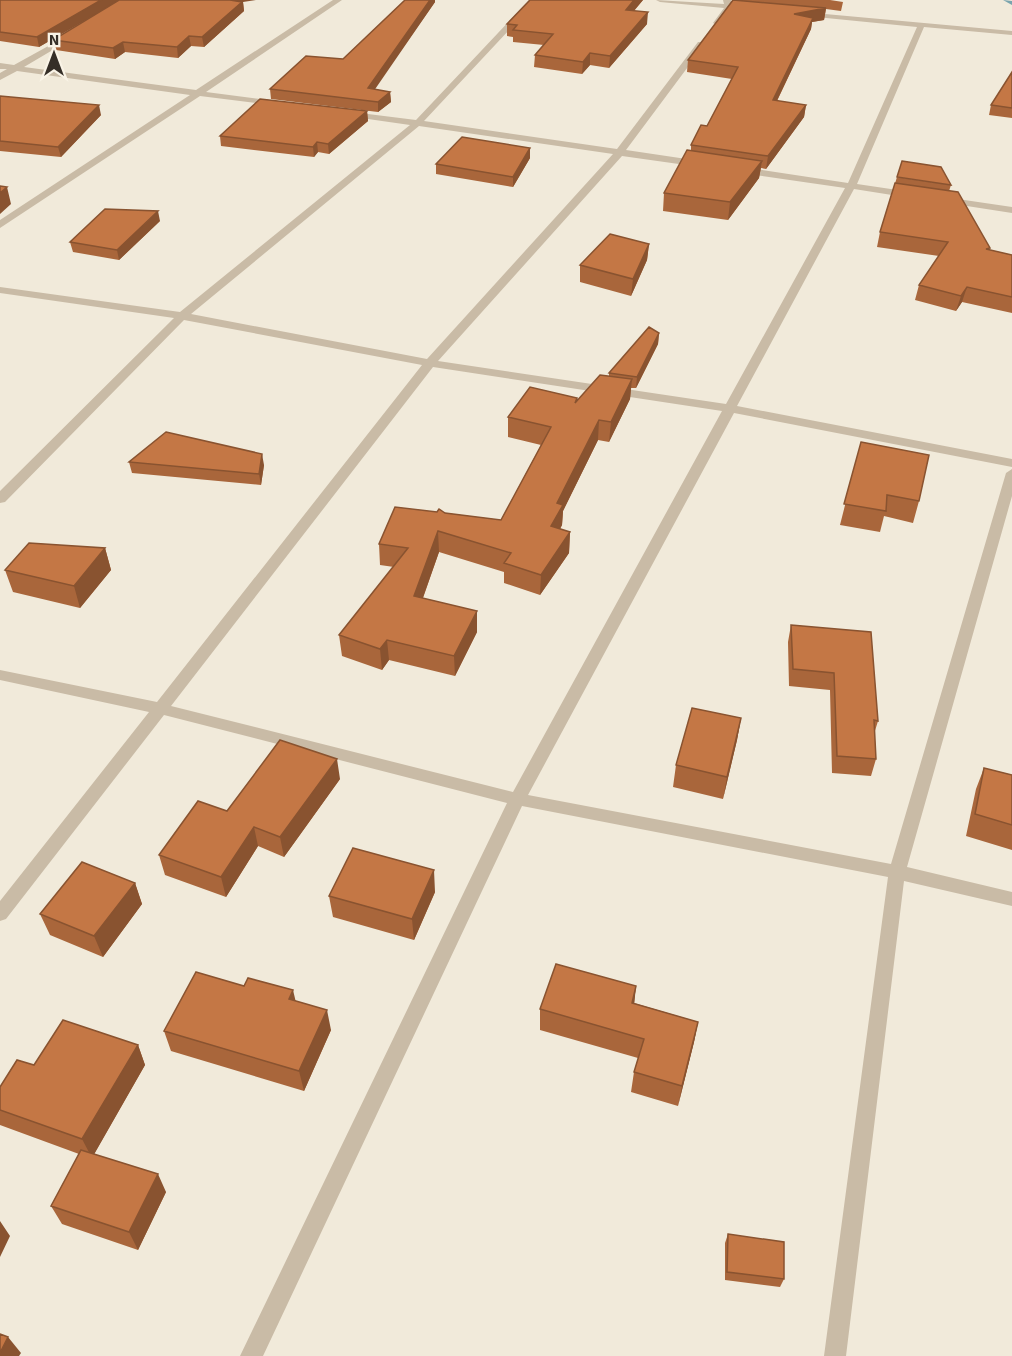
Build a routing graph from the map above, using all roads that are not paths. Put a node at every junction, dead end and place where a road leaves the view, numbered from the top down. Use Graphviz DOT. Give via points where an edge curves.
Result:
graph roads {
  1 [pos="338,0"];
  2 [pos="533,0"];
  3 [pos="660,0"];
  4 [pos="732,5"];
  5 [pos="797,14"];
  6 [pos="921,26"];
  7 [pos="82,28"];
  8 [pos="1012,33"];
  9 [pos="0,66"];
  10 [pos="16,68"];
  11 [pos="0,77"];
  12 [pos="198,95"];
  13 [pos="291,106"];
  14 [pos="338,112"];
  15 [pos="419,122"];
  16 [pos="620,152"];
  17 [pos="712,165"];
  18 [pos="735,169"];
  19 [pos="850,186"];
  20 [pos="920,196"];
  21 [pos="931,198"];
  22 [pos="1012,210"];
  23 [pos="0,225"];
  24 [pos="0,290"];
  25 [pos="182,316"];
  26 [pos="430,363"];
  27 [pos="728,408"];
  28 [pos="1012,463"];
  29 [pos="1012,472"];
  30 [pos="0,499"];
  31 [pos="0,675"];
  32 [pos="162,709"];
  33 [pos="517,799"];
  34 [pos="897,872"];
  35 [pos="1012,899"];
  36 [pos="0,914"];
  37 [pos="251,1356"];
  38 [pos="836,1356"];
  1 -- 12 [label="street"];
  2 -- 15 [label="street"];
  3 -- 4 [label="street"];
  4 -- 16 [label="street"];
  5 -- 6 [label="street"];
  6 -- 8 [label="street"];
  6 -- 19 [label="street"];
  7 -- 10 [label="street"];
  9 -- 10 [label="street"];
  10 -- 11 [label="street"];
  10 -- 12 [label="street"];
  12 -- 13 [label="street"];
  12 -- 23 [label="street"];
  14 -- 15 [label="street"];
  15 -- 16 [label="street"];
  15 -- 25 [label="street"];
  16 -- 17 [label="street"];
  16 -- 26 [label="street"];
  18 -- 19 [label="street"];
  19 -- 20 [label="street"];
  19 -- 27 [label="street"];
  21 -- 22 [label="street"];
  24 -- 25 [label="street"];
  25 -- 26 [label="street"];
  25 -- 30 [label="street"];
  26 -- 27 [label="street"];
  26 -- 32 [label="street"];
  27 -- 28 [label="street"];
  27 -- 33 [label="street"];
  29 -- 34 [label="street"];
  31 -- 32 [label="street"];
  32 -- 33 [label="street"];
  32 -- 36 [label="street"];
  33 -- 34 [label="street"];
  33 -- 37 [label="street"];
  34 -- 35 [label="street"];
  34 -- 38 [label="street"];
}
